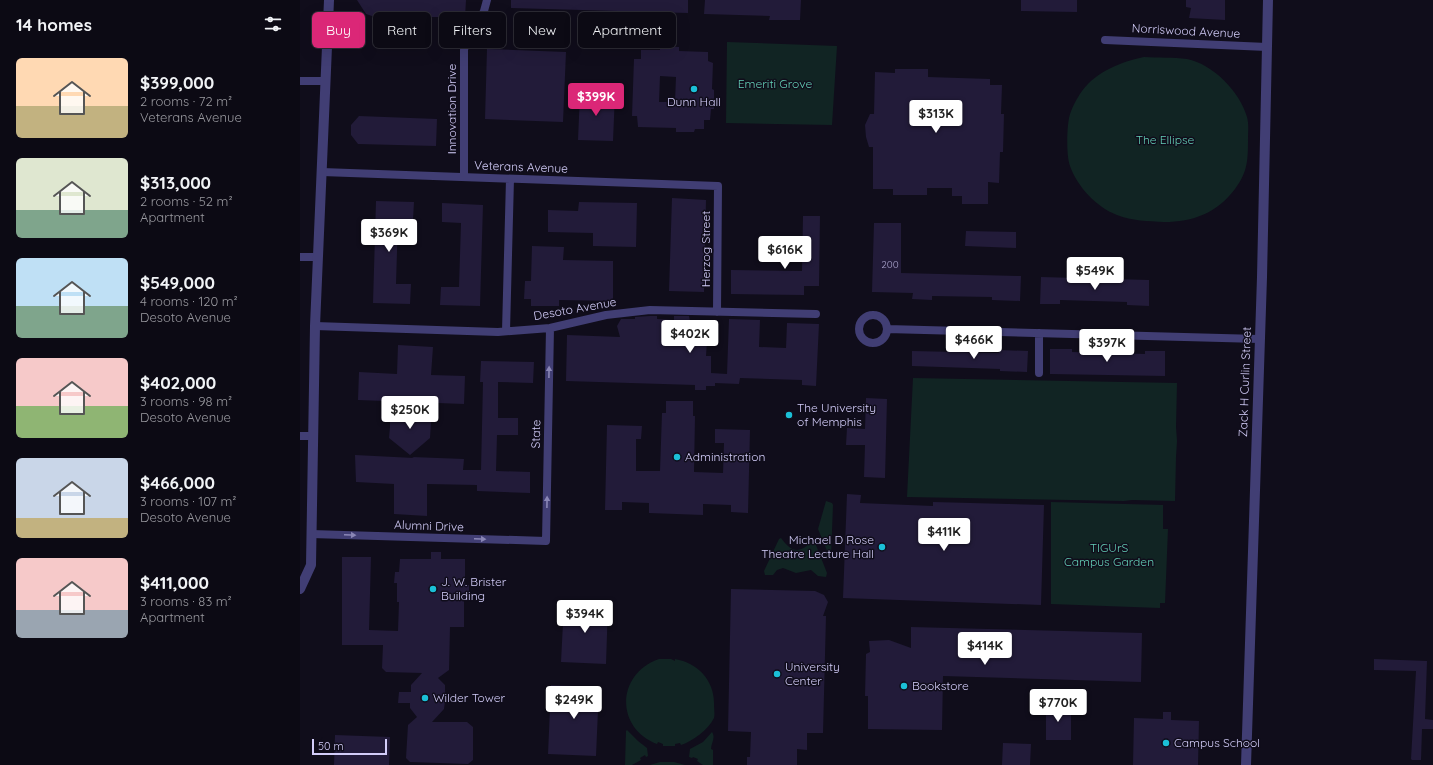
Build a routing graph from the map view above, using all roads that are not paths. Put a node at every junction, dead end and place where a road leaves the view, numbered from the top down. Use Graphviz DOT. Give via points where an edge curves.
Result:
graph roads {
  1 [pos="329,0"];
  2 [pos="488,0"];
  3 [pos="1268,0"];
  4 [pos="1105,40"];
  5 [pos="1267,47"];
  6 [pos="300,80"];
  7 [pos="326,81"];
  8 [pos="322,172"];
  9 [pos="464,176"];
  10 [pos="510,179"];
  11 [pos="718,186"];
  12 [pos="300,257"];
  13 [pos="318,257"];
  14 [pos="717,312"];
  15 [pos="816,314"];
  16 [pos="315,326"];
  17 [pos="550,328"];
  18 [pos="887,329"];
  19 [pos="506,331"];
  20 [pos="1040,334"];
  21 [pos="1259,339"];
  22 [pos="1038,373"];
  23 [pos="300,436"];
  24 [pos="312,436"];
  25 [pos="312,534"];
  26 [pos="546,541"];
  27 [pos="300,589"];
  28 [pos="1246,765"];
  1 -- 7 [label="street"];
  2 -- 9 [label="street, Innovation Drive" via="479,21 469,32 464,50"];
  3 -- 5 [label="street, Zack H Curlin Street"];
  4 -- 5 [label="street, Norriswood Avenue"];
  5 -- 21 [label="street, Zack H Curlin Street"];
  6 -- 7 [label="street"];
  7 -- 8 [label="street"];
  8 -- 9 [label="street, Veterans Avenue"];
  8 -- 13 [label="street"];
  9 -- 10 [label="street, Veterans Avenue"];
  10 -- 11 [label="street, Veterans Avenue"];
  10 -- 19 [label="street"];
  11 -- 14 [label="street, Herzog Street"];
  12 -- 13 [label="street"];
  13 -- 16 [label="street"];
  14 -- 15 [label="street, Desoto Avenue"];
  14 -- 17 [label="street, Desoto Avenue" via="650,310 606,315"];
  16 -- 19 [label="street, Desoto Avenue"];
  16 -- 24 [label="street"];
  17 -- 19 [label="street, Desoto Avenue"];
  26 -- 17 [label="street, State, one-way"];
  18 -- 20 [label="street"];
  20 -- 21 [label="street"];
  20 -- 22 [label="street"];
  21 -- 28 [label="street, Zack H Curlin Street"];
  23 -- 24 [label="street"];
  24 -- 25 [label="street"];
  25 -- 26 [label="street, Alumni Drive, one-way"];
  25 -- 27 [label="street" via="310,564"];
}
